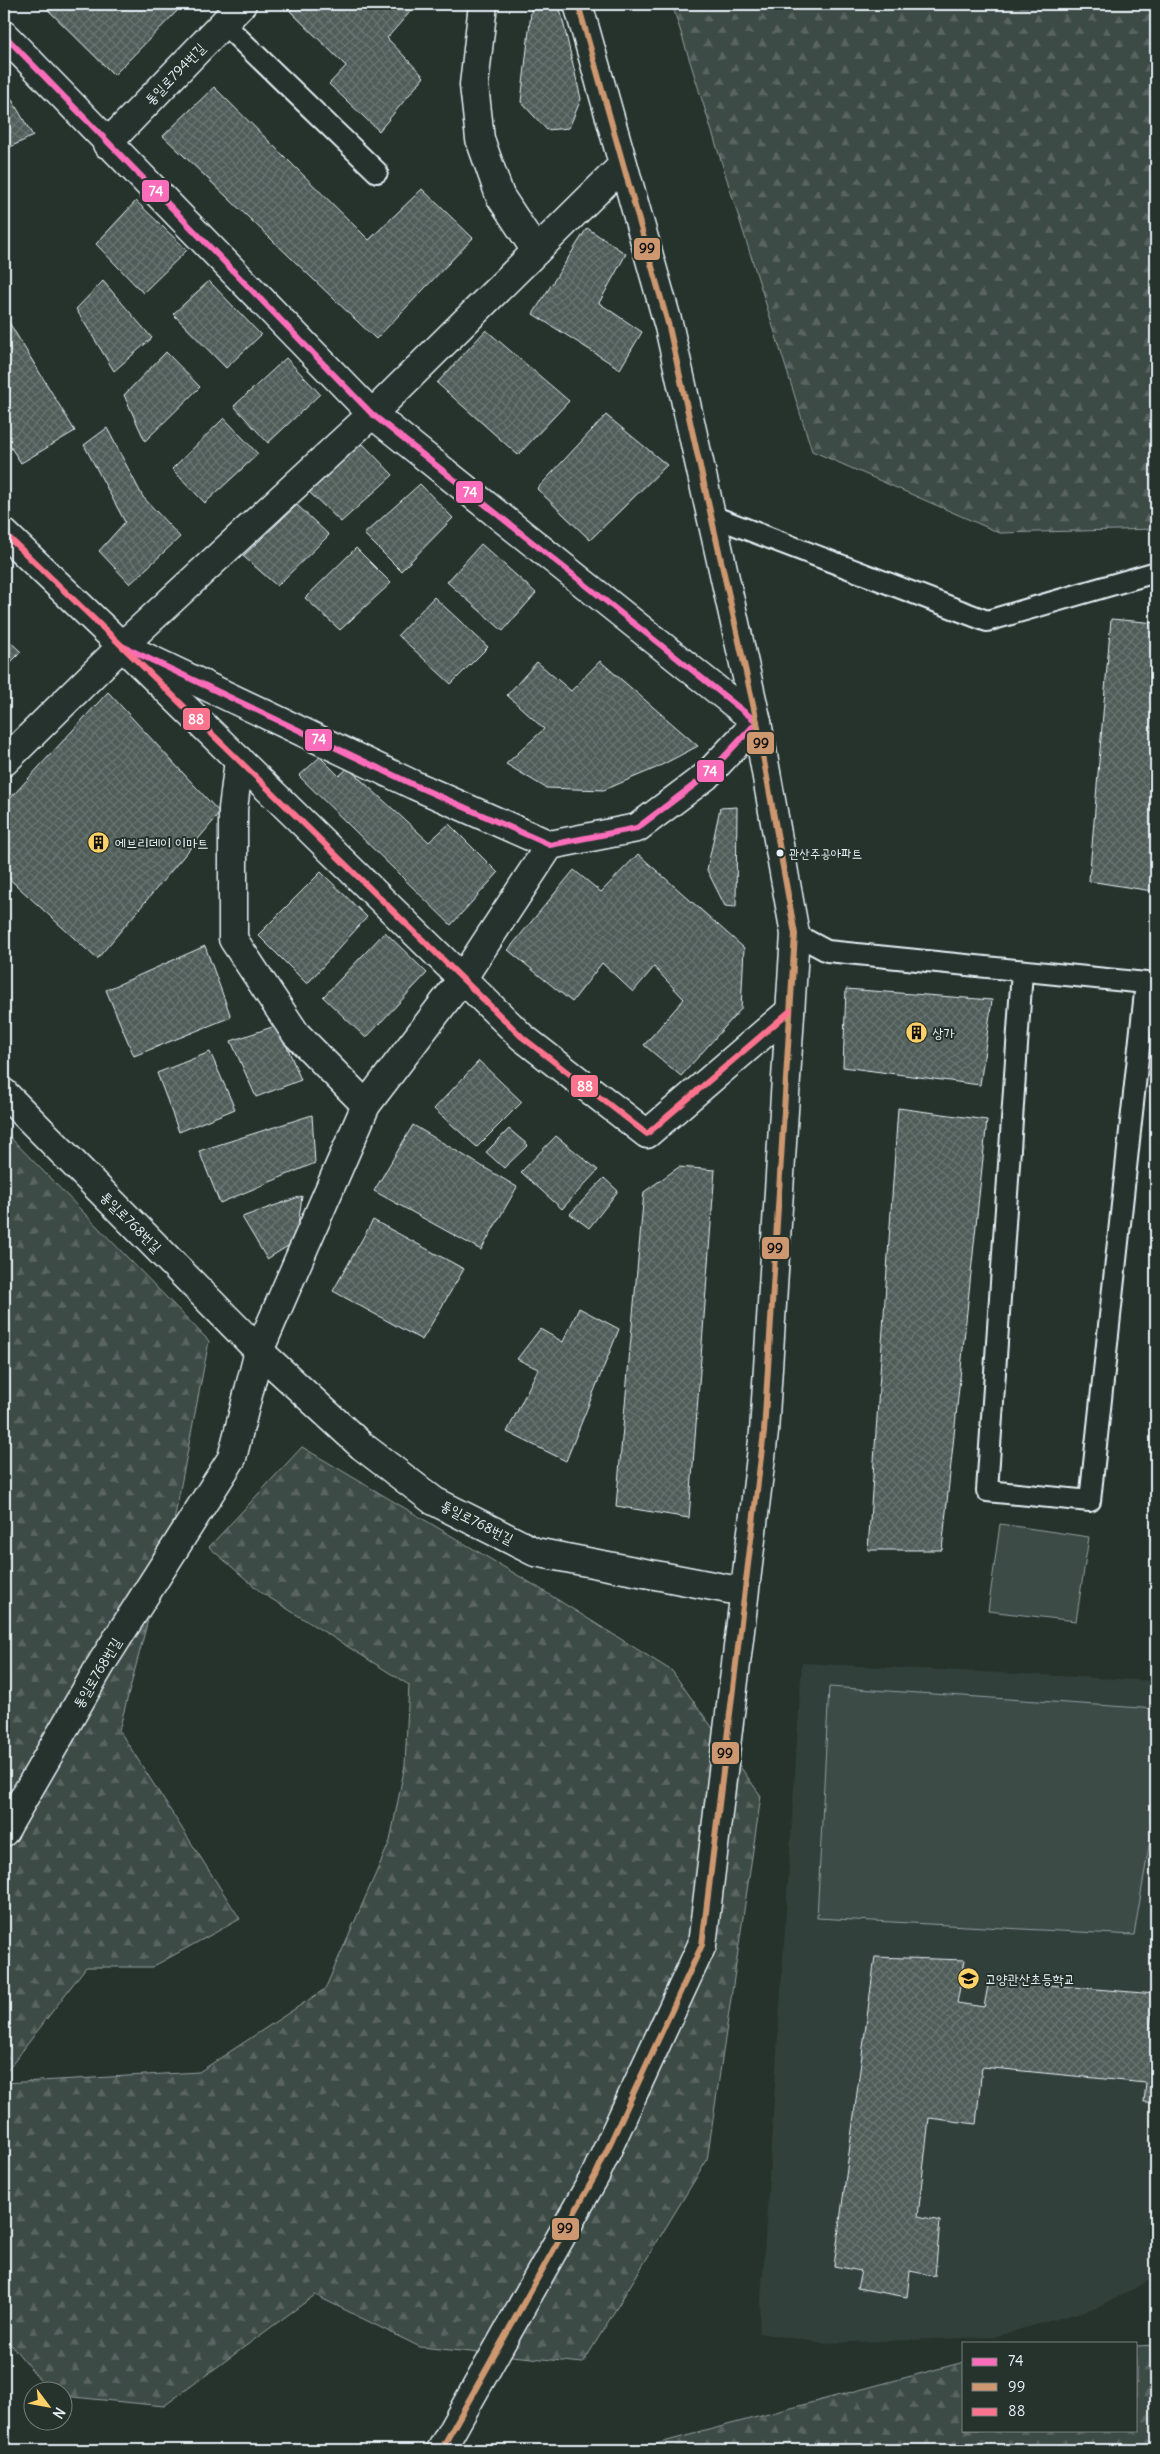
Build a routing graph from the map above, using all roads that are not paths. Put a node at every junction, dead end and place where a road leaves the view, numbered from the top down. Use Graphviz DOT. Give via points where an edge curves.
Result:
graph roads {
  1 [pos="242,4"];
  2 [pos="483,4"];
  3 [pos="578,4"];
  4 [pos="223,23"];
  5 [pos="4,35"];
  6 [pos="107,144"];
  7 [pos="623,164"];
  8 [pos="377,172"];
  9 [pos="536,251"];
  10 [pos="372,414"];
  11 [pos="712,516"];
  12 [pos="4,534"];
  13 [pos="1156,572"];
  14 [pos="122,646"];
  15 [pos="757,722"];
  16 [pos="239,760"];
  17 [pos="4,762"];
  18 [pos="550,845"];
  19 [pos="795,934"];
  20 [pos="1022,971"];
  21 [pos="462,979"];
  22 [pos="1151,983"];
  23 [pos="790,1012"];
  24 [pos="4,1093"];
  25 [pos="366,1105"];
  26 [pos="259,1351"];
  27 [pos="744,1592"];
  28 [pos="4,1832"];
  29 [pos="441,2450"];
  1 -- 4 [label="street, 통일로794번길"];
  2 -- 9 [label="street" via="474,85 480,139 500,196"];
  3 -- 7 [label="street"];
  4 -- 6 [label="street, 통일로794번길"];
  4 -- 8 [label="lane"];
  5 -- 6 [label="street"];
  6 -- 10 [label="street"];
  7 -- 9 [label="street"];
  7 -- 11 [label="street" via="669,327"];
  9 -- 10 [label="street"];
  10 -- 14 [label="street"];
  10 -- 15 [label="street"];
  11 -- 13 [label="lane" via="987,621"];
  11 -- 15 [label="street"];
  12 -- 14 [label="street"];
  14 -- 16 [label="street"];
  14 -- 17 [label="street"];
  14 -- 18 [label="street"];
  15 -- 18 [label="street" via="706,776 637,828"];
  15 -- 19 [label="street"];
  16 -- 21 [label="street"];
  16 -- 25 [label="street" via="233,808 233,939 296,1034"];
  18 -- 21 [label="street"];
  19 -- 20 [label="lane" via="827,951"];
  19 -- 23 [label="street"];
  20 -- 22 [label="lane"];
  20 -- 22 [label="lane" via="987,1491 1090,1501"];
  21 -- 23 [label="street" via="522,1037 647,1134"];
  21 -- 25 [label="street"];
  23 -- 27 [label="street" via="764,1432"];
  24 -- 26 [label="street, 통일로768번길"];
  25 -- 26 [label="street"];
  26 -- 27 [label="street, 통일로768번길" via="362,1446 434,1501 535,1552"];
  26 -- 28 [label="street, 통일로768번길" via="232,1458 102,1661"];
  27 -- 29 [label="street" via="702,1945 596,2176"];
}
